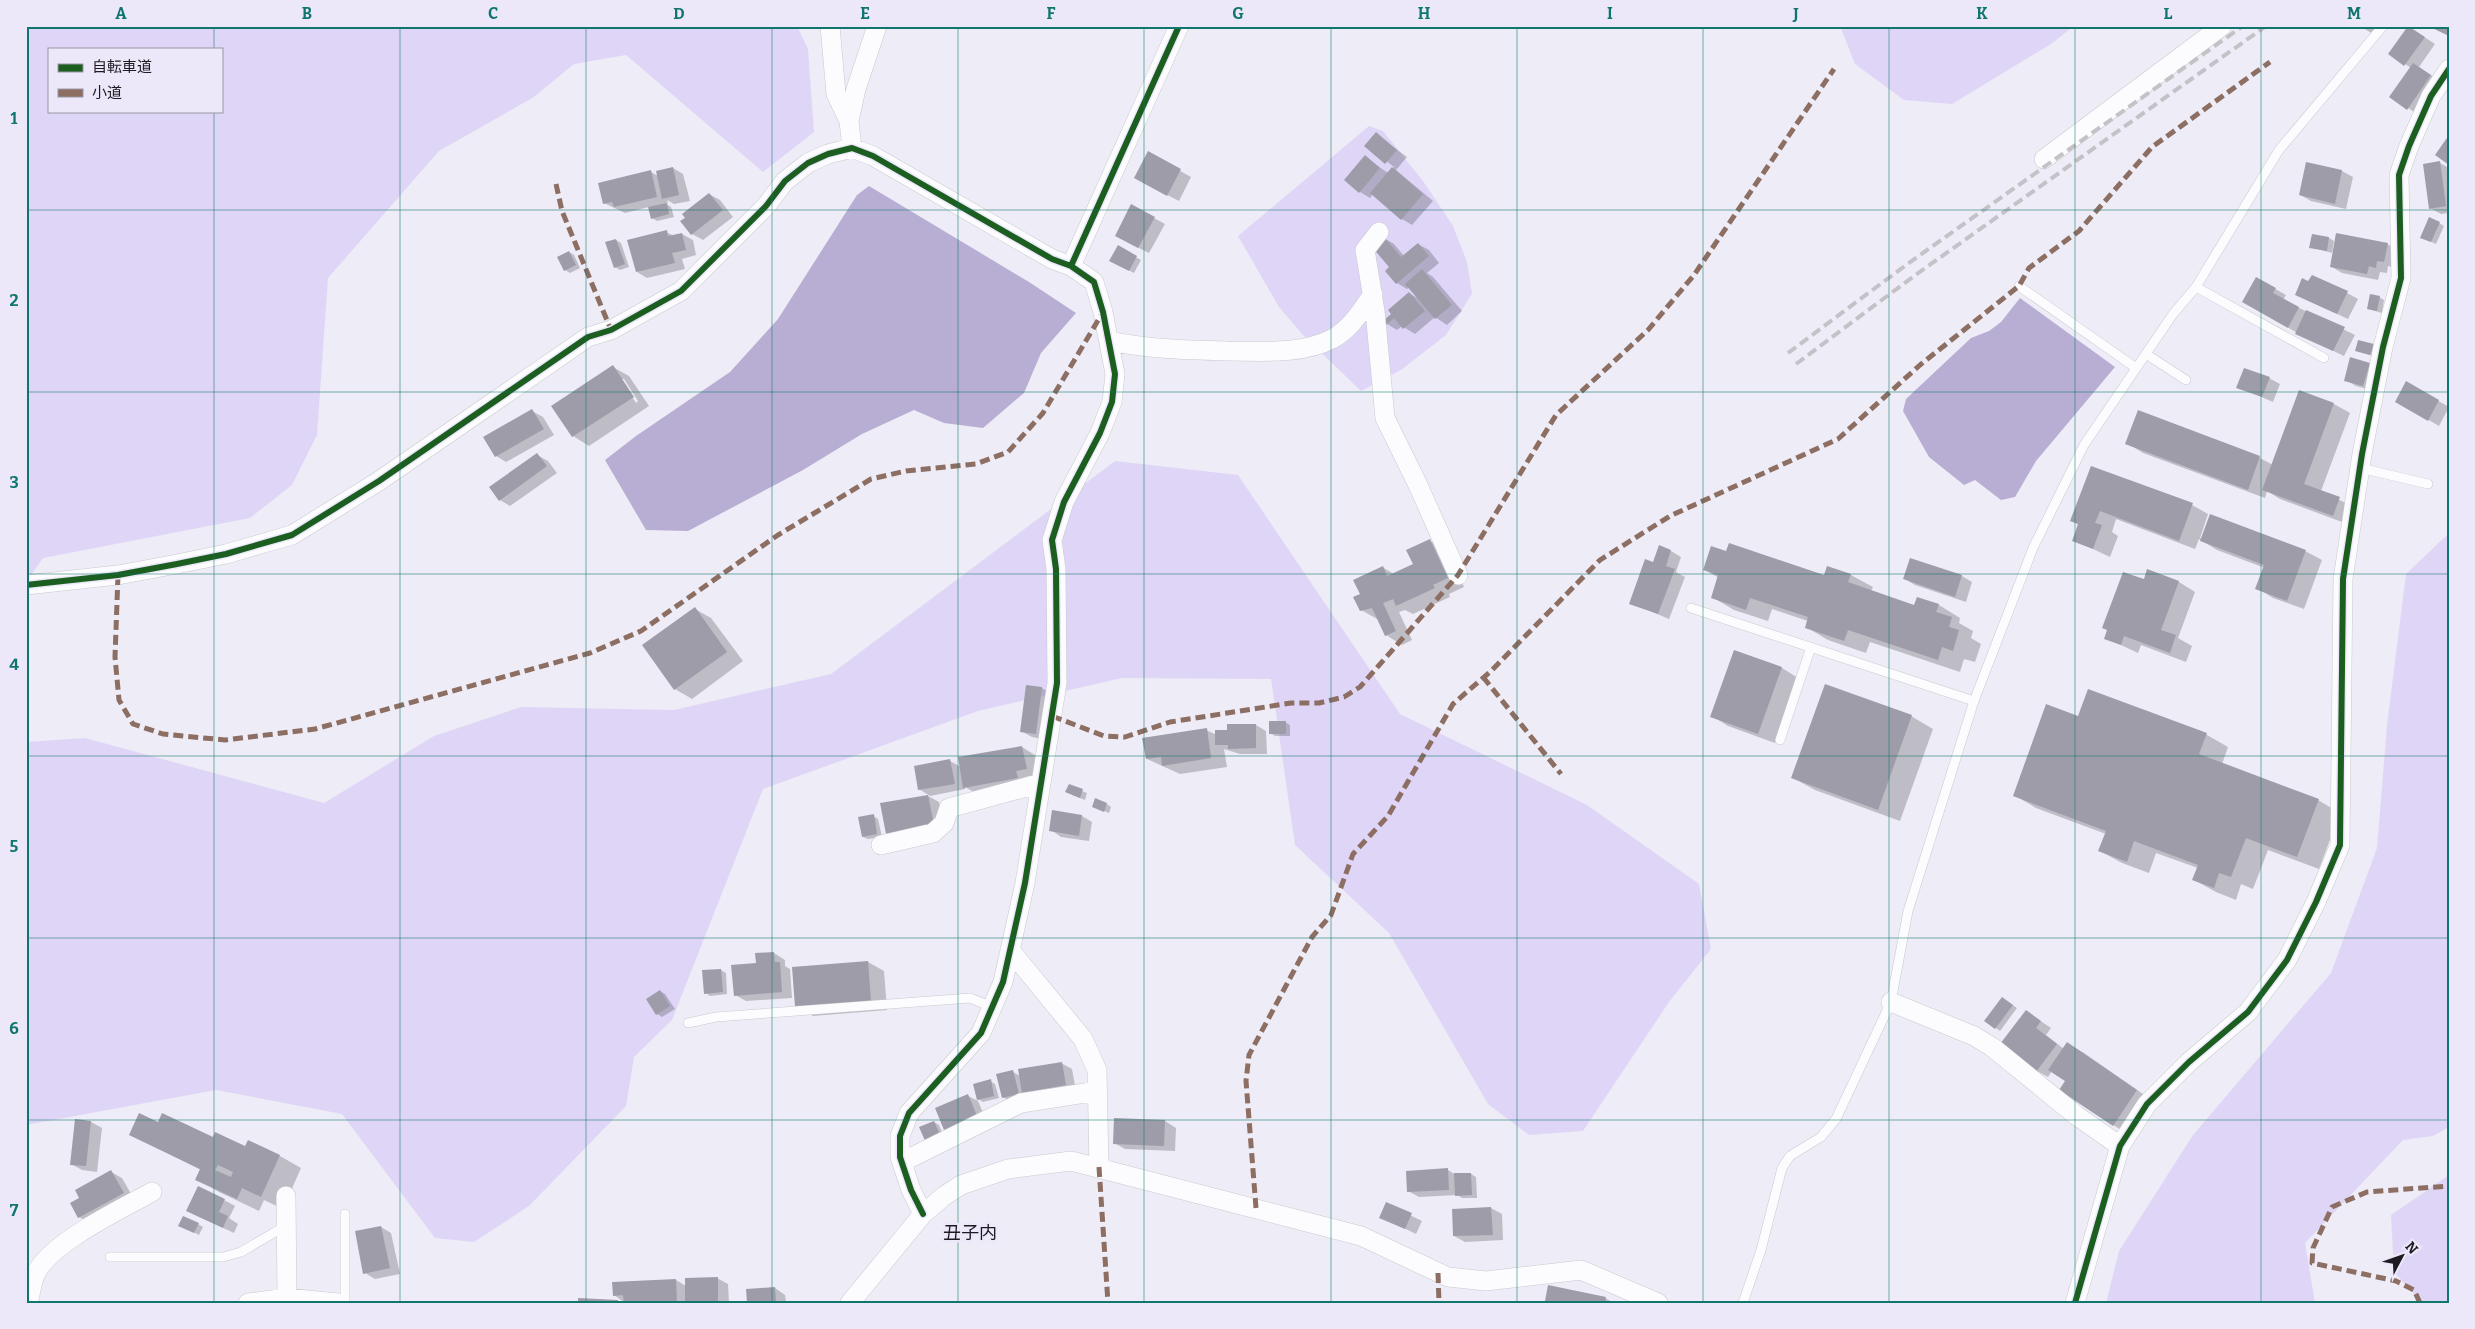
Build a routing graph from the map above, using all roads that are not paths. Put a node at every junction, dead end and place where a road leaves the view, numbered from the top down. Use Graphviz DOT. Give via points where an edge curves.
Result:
graph roads {
  1 [pos="830,26"];
  2 [pos="877,26"];
  3 [pos="1179,26"];
  4 [pos="2222,26"];
  5 [pos="2382,26"];
  6 [pos="2449,69"];
  7 [pos="849,121"];
  8 [pos="852,148"];
  9 [pos="2044,159"];
  10 [pos="1379,232"];
  11 [pos="1071,266"];
  12 [pos="2019,286"];
  13 [pos="2196,287"];
  14 [pos="1373,294"];
  15 [pos="1109,341"];
  16 [pos="2146,354"];
  17 [pos="2324,358"];
  18 [pos="2136,368"];
  19 [pos="2186,380"];
  20 [pos="2360,468"];
  21 [pos="2428,484"];
  22 [pos="1458,575"];
  23 [pos="26,585"];
  24 [pos="1691,608"];
  25 [pos="1811,647"];
  26 [pos="1974,701"];
  27 [pos="1780,740"];
  28 [pos="1041,783"];
  29 [pos="881,845"];
  30 [pos="1010,950"];
  31 [pos="1891,1002"];
  32 [pos="992,1007"];
  33 [pos="688,1023"];
  34 [pos="1098,1092"];
  35 [pos="2120,1146"];
  36 [pos="902,1162"];
  37 [pos="1099,1167"];
  38 [pos="152,1192"];
  39 [pos="286,1196"];
  40 [pos="345,1214"];
  41 [pos="923,1214"];
  42 [pos="288,1224"];
  43 [pos="110,1257"];
  44 [pos="287,1298"];
  45 [pos="28,1302"];
  46 [pos="248,1303"];
  47 [pos="338,1303"];
  48 [pos="345,1303"];
  49 [pos="850,1303"];
  50 [pos="1658,1303"];
  51 [pos="1743,1303"];
  52 [pos="2076,1303"];
  1 -- 7 [label="street" via="836,94"];
  2 -- 7 [label="street"];
  3 -- 11 [label="street"];
  4 -- 9 [label="street"];
  5 -- 13 [label="lane" via="2279,150"];
  6 -- 20 [label="street" via="2431,96 2399,175 2401,278 2383,347"];
  7 -- 8 [label="street"];
  8 -- 11 [label="street" via="910,177 1052,259"];
  8 -- 23 [label="street" via="808,163 784,182 766,206 681,290 610,330 588,338 379,481 292,535 177,564 118,575"];
  10 -- 14 [label="street" via="1364,250"];
  11 -- 15 [label="street" via="1094,282"];
  12 -- 18 [label="lane"];
  13 -- 16 [label="lane"];
  13 -- 17 [label="lane"];
  14 -- 15 [label="street" via="1357,318 1333,338 1302,349 1283,352 1176,350"];
  14 -- 22 [label="street" via="1385,418"];
  15 -- 28 [label="street" via="1115,374 1112,402 1064,502 1052,540 1056,569 1057,683"];
  16 -- 18 [label="lane"];
  16 -- 19 [label="lane"];
  18 -- 26 [label="lane" via="2084,445 2033,548"];
  20 -- 21 [label="lane"];
  20 -- 35 [label="street" via="2343,579 2340,845 2287,960 2248,1012 2188,1062 2147,1104"];
  24 -- 25 [label="lane"];
  25 -- 26 [label="lane"];
  25 -- 27 [label="lane"];
  26 -- 31 [label="lane" via="1908,911"];
  28 -- 29 [label="street" via="949,808 944,823 933,833"];
  28 -- 30 [label="street" via="1025,883"];
  30 -- 32 [label="street" via="1003,982"];
  30 -- 34 [label="street" via="1083,1039 1097,1070"];
  31 -- 35 [label="street" via="1974,1036 1992,1047 2077,1116"];
  31 -- 51 [label="lane" via="1836,1119 1821,1137 1790,1156 1782,1168 1761,1250"];
  32 -- 33 [label="lane" via="970,998 716,1017"];
  32 -- 36 [label="street" via="981,1033 909,1113 900,1136"];
  34 -- 36 [label="street" via="1021,1103"];
  34 -- 37 [label="street"];
  35 -- 52 [label="street"];
  36 -- 41 [label="street"];
  37 -- 41 [label="street" via="1071,1161 1008,1169 961,1186"];
  37 -- 50 [label="street" via="1361,1236 1448,1278 1486,1281 1581,1270"];
  38 -- 45 [label="street" via="81,1232 50,1254 36,1273"];
  39 -- 42 [label="street"];
  40 -- 48 [label="lane"];
  41 -- 49 [label="street"];
  42 -- 43 [label="lane" via="241,1252 223,1257"];
  42 -- 44 [label="street"];
  44 -- 46 [label="street"];
  44 -- 47 [label="street"];
}
